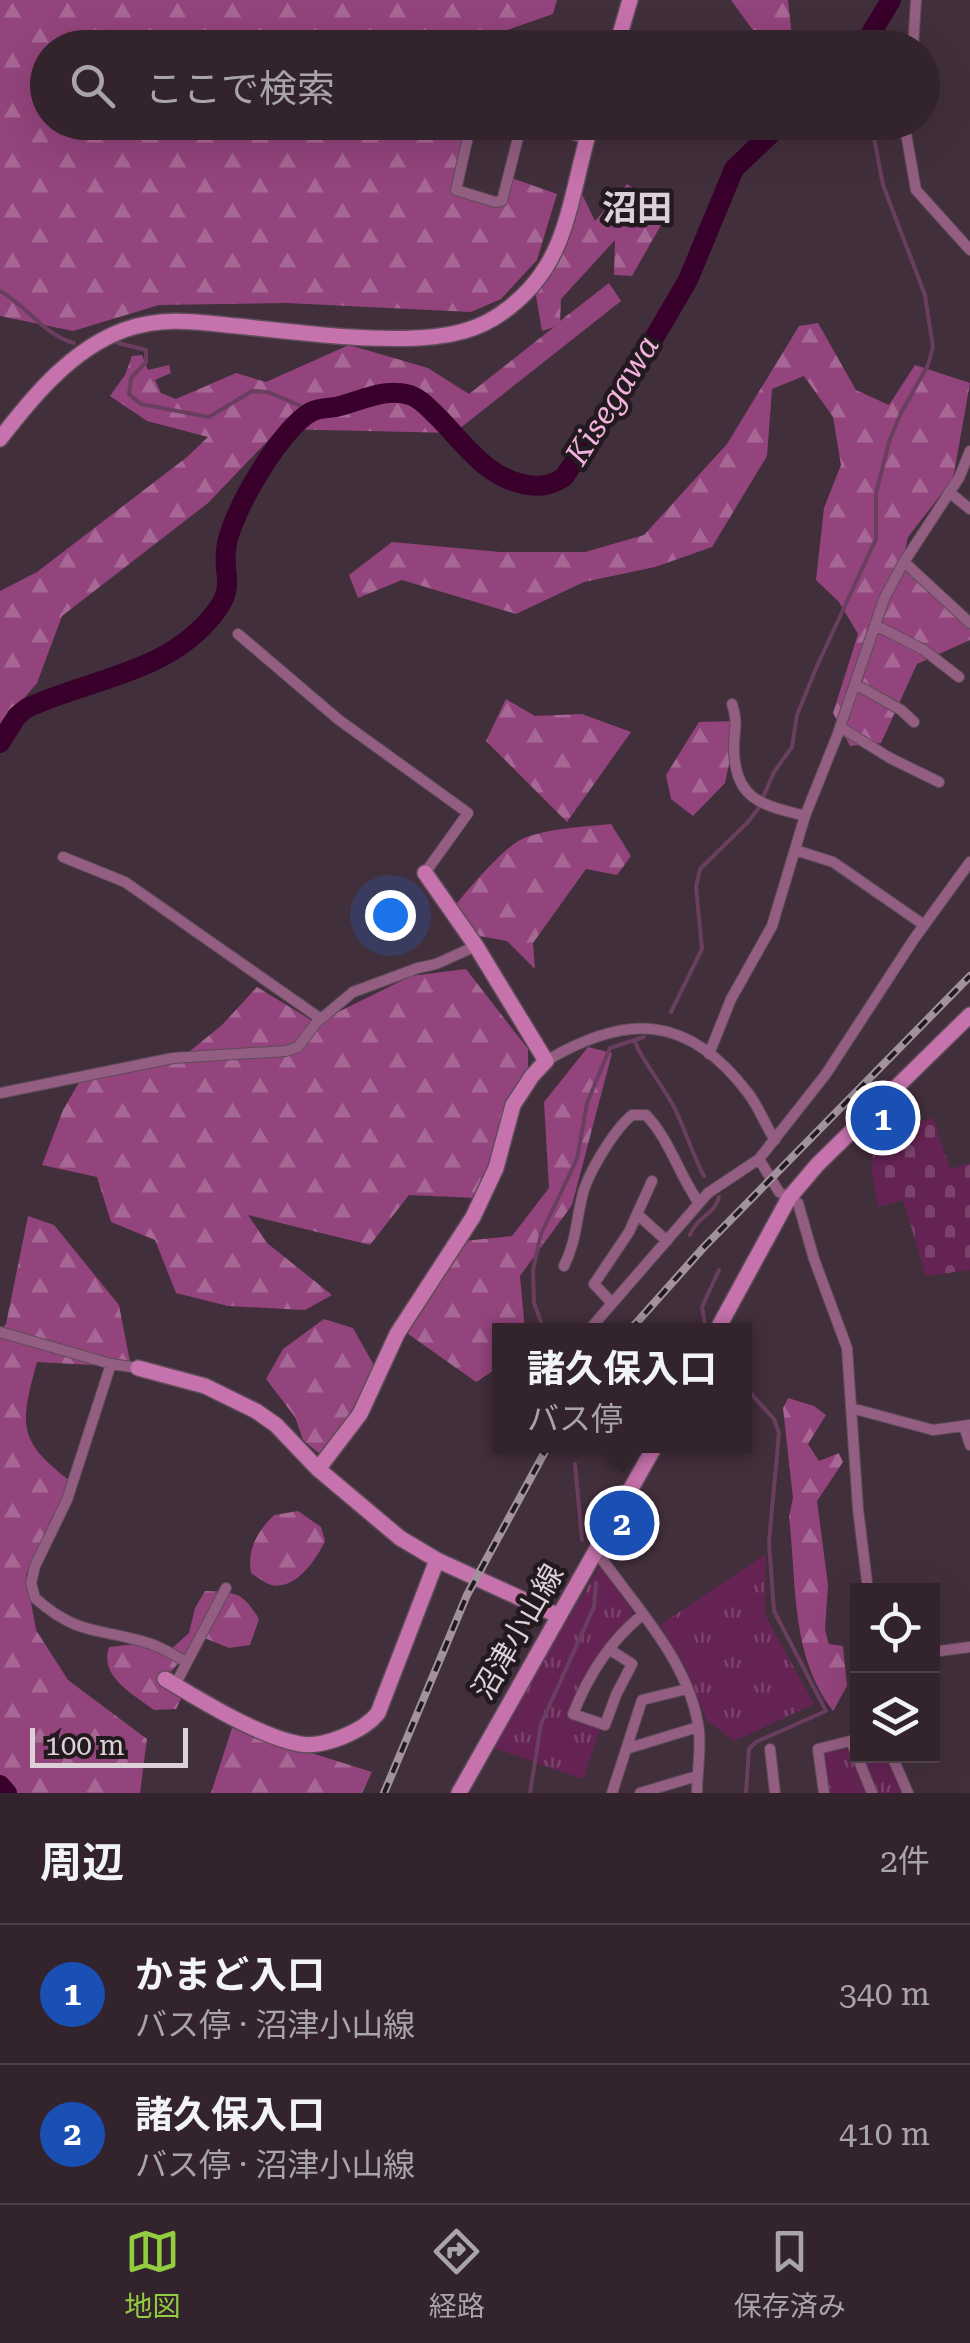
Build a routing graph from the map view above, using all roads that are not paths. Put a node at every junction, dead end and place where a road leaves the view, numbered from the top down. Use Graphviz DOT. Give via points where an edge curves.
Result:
graph roads {
  1 [pos="630,0"];
  2 [pos="916,0"];
  3 [pos="621,30"];
  4 [pos="914,30"];
  5 [pos="467,140"];
  6 [pos="518,140"];
  7 [pos="586,140"];
  8 [pos="907,140"];
  9 [pos="970,250"];
  10 [pos="0,439"];
  11 [pos="970,451"];
  12 [pos="949,492"];
  13 [pos="970,509"];
  14 [pos="904,562"];
  15 [pos="970,624"];
  16 [pos="875,625"];
  17 [pos="238,634"];
  18 [pos="959,677"];
  19 [pos="855,684"];
  20 [pos="732,704"];
  21 [pos="914,722"];
  22 [pos="840,727"];
  23 [pos="940,782"];
  24 [pos="805,816"];
  25 [pos="795,850"];
  26 [pos="63,857"];
  27 [pos="970,862"];
  28 [pos="426,873"];
  29 [pos="924,925"];
  30 [pos="476,946"];
  31 [pos="322,1019"];
  32 [pos="969,1019"];
  33 [pos="709,1054"];
  34 [pos="546,1061"];
  35 [pos="0,1093"];
  36 [pos="776,1140"];
  37 [pos="759,1159"];
  38 [pos="652,1181"];
  39 [pos="788,1198"];
  40 [pos="699,1203"];
  41 [pos="637,1214"];
  42 [pos="667,1241"];
  43 [pos="564,1266"];
  44 [pos="612,1303"];
  45 [pos="595,1323"];
  46 [pos="721,1323"];
  47 [pos="0,1332"];
  48 [pos="112,1364"];
  49 [pos="138,1368"];
  50 [pos="851,1408"];
  51 [pos="967,1426"];
  52 [pos="970,1445"];
  53 [pos="651,1453"];
  54 [pos="318,1469"];
  55 [pos="596,1552"];
  56 [pos="437,1560"];
  57 [pos="867,1583"];
  58 [pos="226,1588"];
  59 [pos="559,1616"];
  60 [pos="642,1616"];
  61 [pos="970,1647"];
  62 [pos="609,1650"];
  63 [pos="940,1651"];
  64 [pos="187,1662"];
  65 [pos="170,1682"];
  66 [pos="687,1689"];
  67 [pos="698,1726"];
  68 [pos="850,1741"];
  69 [pos="626,1749"];
  70 [pos="770,1749"];
  71 [pos="862,1763"];
  72 [pos="895,1763"];
  73 [pos="697,1776"];
  74 [pos="459,1793"];
  75 [pos="612,1793"];
  76 [pos="640,1793"];
  77 [pos="697,1793"];
  78 [pos="775,1793"];
  79 [pos="824,1793"];
  80 [pos="872,1793"];
  81 [pos="908,1793"];
  1 -- 3 [label="street"];
  2 -- 4 [label="street"];
  5 -- 6 [label="street" via="456,190 495,202 508,185"];
  7 -- 10 [label="street" via="552,256 529,288 489,320 464,331 415,337 168,319 122,331 73,361"];
  8 -- 9 [label="street" via="916,190"];
  11 -- 12 [label="street"];
  12 -- 13 [label="street"];
  12 -- 14 [label="street"];
  14 -- 15 [label="street"];
  14 -- 16 [label="street"];
  16 -- 18 [label="street"];
  16 -- 19 [label="street"];
  17 -- 28 [label="street" via="339,720 468,813"];
  19 -- 21 [label="street"];
  19 -- 22 [label="street"];
  20 -- 24 [label="street" via="745,791 759,803"];
  22 -- 23 [label="street"];
  22 -- 24 [label="street"];
  24 -- 25 [label="street"];
  25 -- 29 [label="street" via="833,862"];
  25 -- 33 [label="street" via="772,926"];
  26 -- 31 [label="street" via="125,882"];
  27 -- 29 [label="street"];
  28 -- 30 [label="street"];
  29 -- 36 [label="street"];
  30 -- 31 [label="street" via="354,992"];
  30 -- 34 [label="street"];
  31 -- 35 [label="street" via="298,1047 286,1050 173,1058"];
  32 -- 39 [label="street"];
  33 -- 34 [label="street" via="688,1040 635,1026"];
  33 -- 36 [label="street" via="751,1097"];
  34 -- 54 [label="street" via="513,1105 496,1168 473,1217 397,1334 360,1414"];
  36 -- 37 [label="street"];
  37 -- 39 [label="street"];
  37 -- 40 [label="street"];
  38 -- 41 [label="street"];
  39 -- 46 [label="street"];
  39 -- 50 [label="street" via="798,1203 841,1326"];
  40 -- 42 [label="street"];
  40 -- 43 [label="street" via="658,1128 632,1114 585,1188"];
  41 -- 42 [label="street"];
  41 -- 44 [label="street" via="594,1284"];
  42 -- 44 [label="street"];
  44 -- 45 [label="street"];
  47 -- 48 [label="street"];
  48 -- 49 [label="street"];
  48 -- 64 [label="street" via="31,1583 35,1598 76,1626 152,1644"];
  49 -- 54 [label="street" via="241,1402 276,1425"];
  50 -- 51 [label="street" via="933,1430"];
  50 -- 57 [label="street"];
  51 -- 52 [label="street"];
  53 -- 55 [label="street, 沼津小山線"];
  54 -- 56 [label="street" via="381,1524"];
  55 -- 59 [label="street, 沼津小山線"];
  55 -- 60 [label="street"];
  56 -- 59 [label="street"];
  56 -- 65 [label="street" via="378,1713 364,1726 298,1744"];
  58 -- 64 [label="street"];
  59 -- 74 [label="street, 沼津小山線"];
  60 -- 62 [label="street"];
  60 -- 66 [label="street"];
  61 -- 63 [label="street"];
  62 -- 62 [label="street" via="573,1714 605,1725 632,1664"];
  64 -- 65 [label="street"];
  66 -- 67 [label="street"];
  66 -- 69 [label="street" via="642,1700"];
  67 -- 69 [label="street"];
  67 -- 73 [label="street"];
  68 -- 79 [label="street" via="818,1749"];
  69 -- 75 [label="street"];
  70 -- 78 [label="street"];
  71 -- 80 [label="street"];
  72 -- 81 [label="street"];
  73 -- 76 [label="street"];
  73 -- 77 [label="street"];
}
